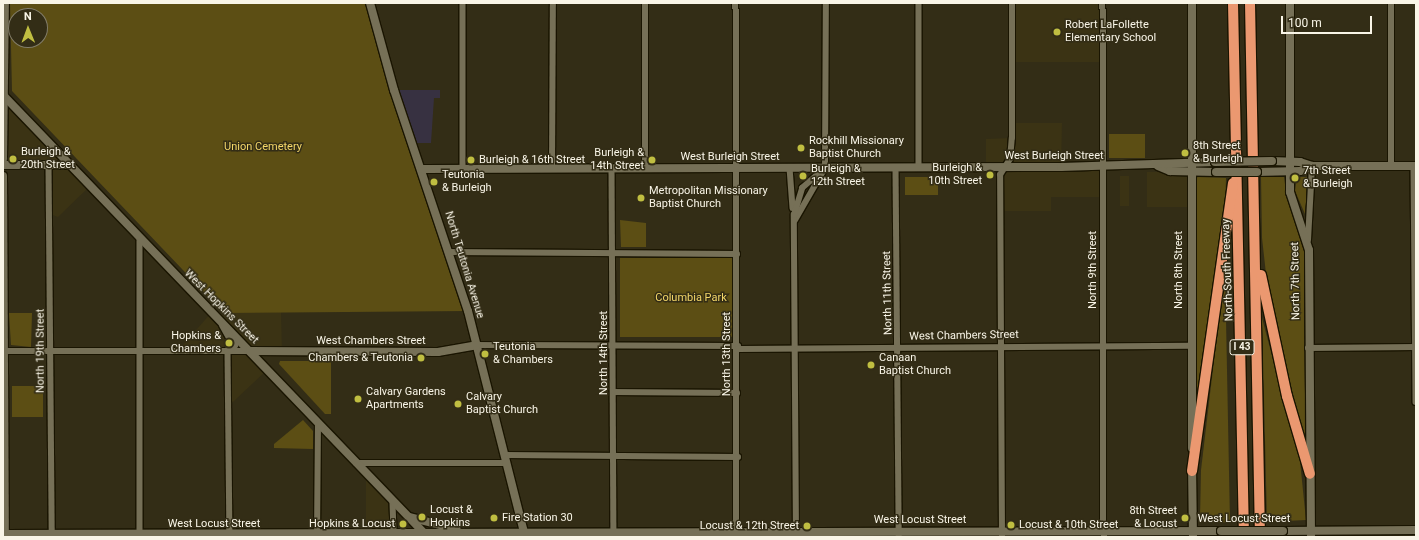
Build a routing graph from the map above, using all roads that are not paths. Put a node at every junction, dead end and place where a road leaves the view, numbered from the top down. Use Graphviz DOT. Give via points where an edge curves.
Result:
graph roads {
  1 [pos="5,3"];
  2 [pos="370,3"];
  3 [pos="463,3"];
  4 [pos="553,3"];
  5 [pos="645,3"];
  6 [pos="736,3"];
  7 [pos="826,3"];
  8 [pos="919,3"];
  9 [pos="1012,3"];
  10 [pos="1103,3"];
  11 [pos="1192,3"];
  12 [pos="1233,3"];
  13 [pos="1250,3"];
  14 [pos="1290,3"];
  15 [pos="1391,3"];
  16 [pos="4,95"];
  17 [pos="1237,157"];
  18 [pos="3,158"];
  19 [pos="1289,161"];
  20 [pos="1191,162"];
  21 [pos="3,165"];
  22 [pos="49,165"];
  23 [pos="69,165"];
  24 [pos="1158,166"];
  25 [pos="1312,166"];
  26 [pos="1391,166"];
  27 [pos="1415,166"];
  28 [pos="1005,167"];
  29 [pos="1103,167"];
  30 [pos="463,168"];
  31 [pos="552,168"];
  32 [pos="612,168"];
  33 [pos="645,168"];
  34 [pos="790,168"];
  35 [pos="825,168"];
  36 [pos="896,168"];
  37 [pos="919,168"];
  38 [pos="736,169"];
  39 [pos="422,170"];
  40 [pos="1190,172"];
  41 [pos="1289,172"];
  42 [pos="3,176"];
  43 [pos="794,215"];
  44 [pos="794,222"];
  45 [pos="1308,240"];
  46 [pos="140,241"];
  47 [pos="1256,245"];
  48 [pos="450,252"];
  49 [pos="613,254"];
  50 [pos="737,254"];
  51 [pos="223,324"];
  52 [pos="476,345"];
  53 [pos="614,345"];
  54 [pos="1104,346"];
  55 [pos="1190,346"];
  56 [pos="738,347"];
  57 [pos="1001,347"];
  58 [pos="1416,347"];
  59 [pos="899,348"];
  60 [pos="1308,348"];
  61 [pos="795,349"];
  62 [pos="3,351"];
  63 [pos="52,351"];
  64 [pos="139,351"];
  65 [pos="228,352"];
  66 [pos="250,352"];
  67 [pos="614,392"];
  68 [pos="737,393"];
  69 [pos="1416,402"];
  70 [pos="318,423"];
  71 [pos="614,456"];
  72 [pos="738,457"];
  73 [pos="506,459"];
  74 [pos="356,463"];
  75 [pos="1192,471"];
  76 [pos="1310,474"];
  77 [pos="394,503"];
  78 [pos="408,517"];
  79 [pos="1416,530"];
  80 [pos="471,532"];
  81 [pos="1104,533"];
  82 [pos="796,534"];
  83 [pos="898,534"];
  84 [pos="1002,534"];
  85 [pos="1193,534"];
  86 [pos="1311,534"];
  87 [pos="4,535"];
  88 [pos="52,535"];
  89 [pos="140,535"];
  90 [pos="525,535"];
  91 [pos="614,535"];
  92 [pos="737,535"];
  93 [pos="230,536"];
  94 [pos="317,536"];
  95 [pos="394,536"];
  96 [pos="428,536"];
  97 [pos="1244,537"];
  98 [pos="1260,537"];
  1 -- 16 [label="street"];
  2 -- 39 [label="street, North Teutonia Avenue" via="380,46"];
  3 -- 30 [label="street"];
  4 -- 31 [label="street"];
  5 -- 33 [label="street"];
  6 -- 38 [label="street, North 13th Street"];
  7 -- 35 [label="street"];
  8 -- 37 [label="street"];
  9 -- 28 [label="street" via="1012,138 1010,159"];
  10 -- 29 [label="street, North 9th Street"];
  11 -- 20 [label="street, North 8th Street"];
  12 -- 17 [label="highway, North-South Freeway / I 43"];
  13 -- 47 [label="highway, I 43"];
  14 -- 19 [label="street, North 7th Street"];
  15 -- 26 [label="street"];
  16 -- 18 [label="street"];
  16 -- 23 [label="street, West Hopkins Street"];
  17 -- 75 [label="highway"];
  17 -- 97 [label="highway, North-South Freeway / I 43"];
  19 -- 20 [label="street, West Burleigh Street, bridge"];
  19 -- 25 [label="street, West Burleigh Street"];
  19 -- 41 [label="street, North 7th Street"];
  20 -- 24 [label="street, West Burleigh Street"];
  20 -- 40 [label="street, North 8th Street"];
  21 -- 22 [label="street"];
  22 -- 23 [label="street"];
  22 -- 63 [label="street, North 19th Street"];
  23 -- 46 [label="street, West Hopkins Street"];
  24 -- 29 [label="street, West Burleigh Street"];
  24 -- 40 [label="street, West Burleigh Street"];
  25 -- 26 [label="street, West Burleigh Street"];
  25 -- 41 [label="street, West Burleigh Street"];
  25 -- 45 [label="street"];
  26 -- 27 [label="street, West Burleigh Street"];
  27 -- 58 [label="street"];
  28 -- 29 [label="street, West Burleigh Street"];
  28 -- 37 [label="street, West Burleigh Street"];
  28 -- 57 [label="street" via="1000,176"];
  29 -- 54 [label="street, North 9th Street"];
  30 -- 31 [label="street, West Burleigh Street"];
  30 -- 39 [label="street, West Burleigh Street"];
  31 -- 32 [label="street, West Burleigh Street"];
  32 -- 33 [label="street, West Burleigh Street"];
  32 -- 49 [label="street, North 14th Street"];
  33 -- 38 [label="street, West Burleigh Street"];
  34 -- 35 [label="street, West Burleigh Street"];
  34 -- 38 [label="street, West Burleigh Street"];
  34 -- 43 [label="street"];
  35 -- 36 [label="street, West Burleigh Street"];
  35 -- 43 [label="street" via="802,188"];
  35 -- 44 [label="street"];
  36 -- 37 [label="street, West Burleigh Street"];
  36 -- 59 [label="street, North 11th Street"];
  38 -- 50 [label="street, North 13th Street"];
  39 -- 48 [label="street, North Teutonia Avenue"];
  40 -- 41 [label="street, West Burleigh Street, bridge"];
  40 -- 55 [label="street, North 8th Street"];
  41 -- 45 [label="street, North 7th Street" via="1290,196"];
  42 -- 62 [label="street"];
  43 -- 44 [label="street"];
  44 -- 61 [label="street"];
  45 -- 60 [label="street, North 7th Street"];
  46 -- 51 [label="street, West Hopkins Street"];
  46 -- 64 [label="street"];
  47 -- 76 [label="highway" via="1285,390"];
  47 -- 98 [label="highway, I 43"];
  48 -- 49 [label="street"];
  48 -- 52 [label="street, North Teutonia Avenue"];
  49 -- 50 [label="street"];
  49 -- 53 [label="street, North 14th Street"];
  50 -- 56 [label="street, North 13th Street"];
  51 -- 65 [label="street" via="225,334 234,345"];
  51 -- 66 [label="street, West Hopkins Street"];
  52 -- 53 [label="street, West Chambers Street"];
  52 -- 66 [label="street, West Chambers Street" via="438,352"];
  52 -- 73 [label="street, North Teutonia Avenue"];
  53 -- 56 [label="street, West Chambers Street"];
  53 -- 67 [label="street, North 14th Street"];
  54 -- 55 [label="street, West Chambers Street"];
  54 -- 57 [label="street, West Chambers Street"];
  54 -- 81 [label="street, North 9th Street"];
  55 -- 75 [label="street, North 8th Street"];
  56 -- 61 [label="street, West Chambers Street"];
  56 -- 68 [label="street, North 13th Street"];
  57 -- 59 [label="street, West Chambers Street"];
  57 -- 84 [label="street"];
  58 -- 60 [label="street"];
  58 -- 69 [label="street"];
  59 -- 61 [label="street, West Chambers Street"];
  59 -- 83 [label="street, North 11th Street"];
  60 -- 76 [label="street, North 7th Street"];
  61 -- 82 [label="street"];
  62 -- 63 [label="street, West Chambers Street"];
  62 -- 87 [label="street"];
  63 -- 64 [label="street, West Chambers Street"];
  63 -- 88 [label="street, North 19th Street"];
  64 -- 65 [label="street, West Chambers Street"];
  64 -- 89 [label="street"];
  65 -- 66 [label="street, West Chambers Street"];
  65 -- 93 [label="street"];
  66 -- 70 [label="street, West Hopkins Street"];
  67 -- 68 [label="street"];
  67 -- 71 [label="street, North 14th Street"];
  68 -- 72 [label="street, North 13th Street"];
  70 -- 74 [label="street, West Hopkins Street"];
  70 -- 94 [label="street"];
  71 -- 72 [label="street"];
  71 -- 73 [label="street"];
  71 -- 91 [label="street, North 14th Street"];
  72 -- 92 [label="street, North 13th Street"];
  73 -- 74 [label="street"];
  73 -- 90 [label="street, North Teutonia Avenue"];
  74 -- 77 [label="street, West Hopkins Street"];
  75 -- 85 [label="street, North 8th Street"];
  76 -- 86 [label="street, North 7th Street"];
  77 -- 78 [label="street, West Hopkins Street"];
  77 -- 95 [label="street"];
  78 -- 80 [label="street"];
  78 -- 96 [label="street, West Hopkins Street"];
  79 -- 86 [label="street, West Locust Street"];
  80 -- 90 [label="street, West Locust Street"];
  80 -- 96 [label="street, West Locust Street"];
  81 -- 84 [label="street, West Locust Street"];
  81 -- 85 [label="street, West Locust Street"];
  82 -- 83 [label="street, West Locust Street"];
  82 -- 92 [label="street, West Locust Street"];
  83 -- 84 [label="street, West Locust Street"];
  85 -- 86 [label="street, West Locust Street, bridge" via="1283,530"];
  87 -- 88 [label="street, West Locust Street"];
  88 -- 89 [label="street, West Locust Street"];
  89 -- 93 [label="street, West Locust Street"];
  90 -- 91 [label="street, West Locust Street"];
  91 -- 92 [label="street, West Locust Street"];
  93 -- 94 [label="street, West Locust Street"];
  94 -- 95 [label="street, West Locust Street"];
  95 -- 96 [label="street, West Locust Street"];
}
